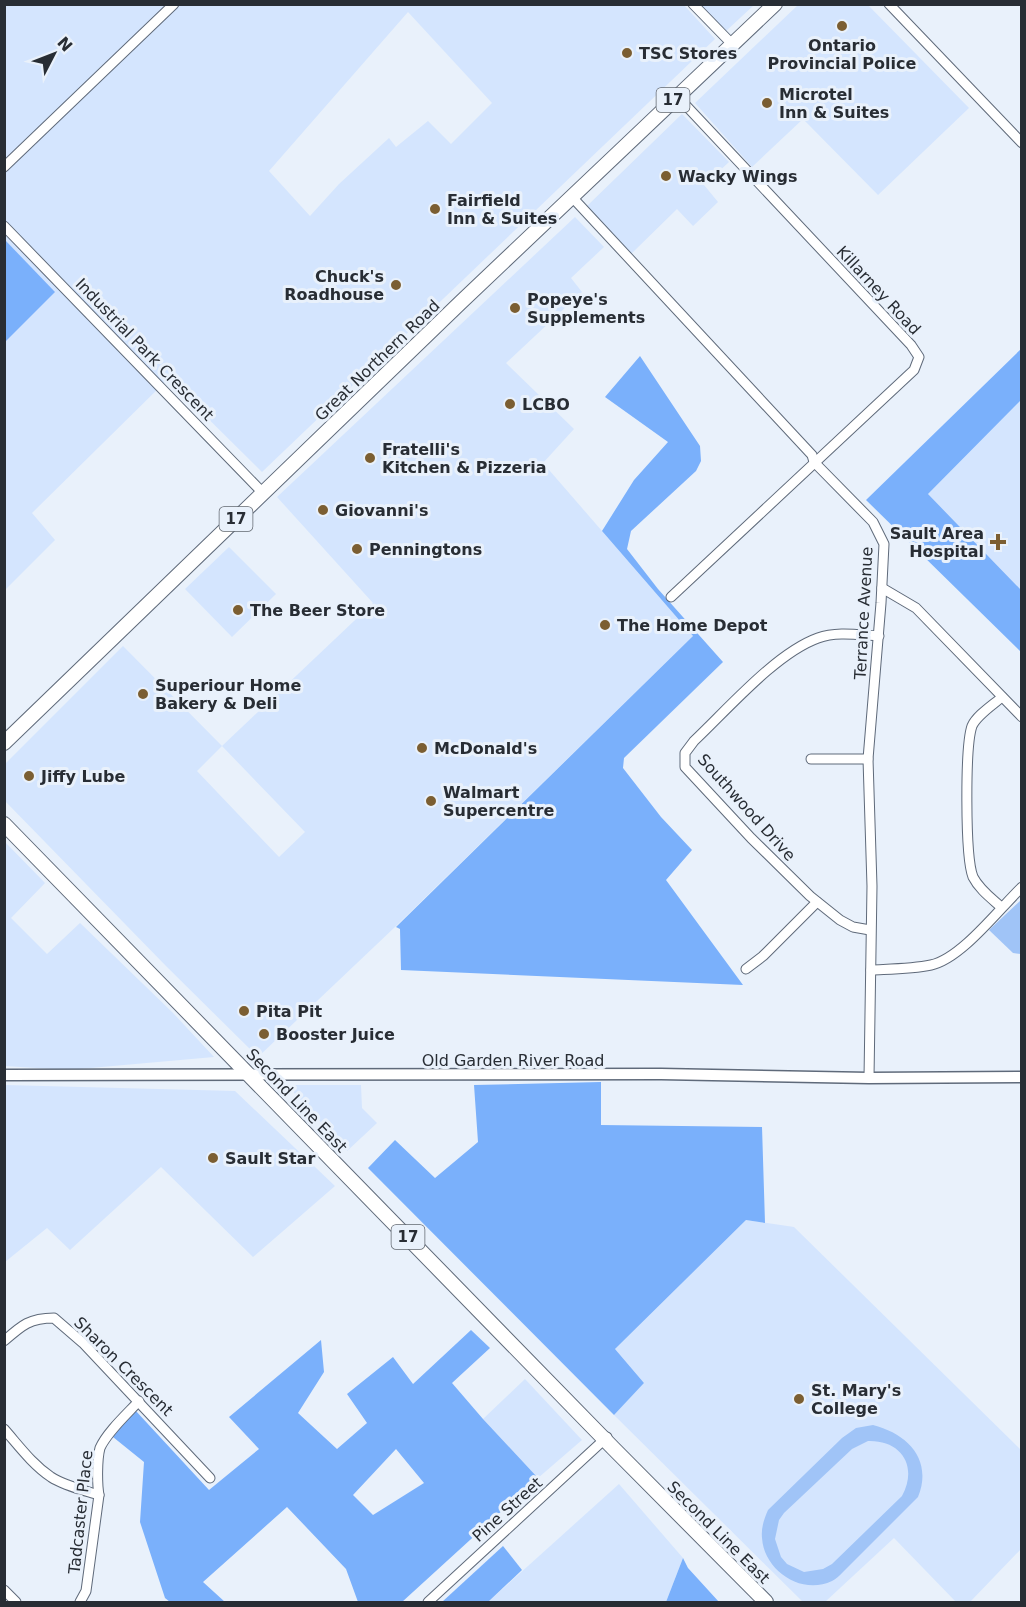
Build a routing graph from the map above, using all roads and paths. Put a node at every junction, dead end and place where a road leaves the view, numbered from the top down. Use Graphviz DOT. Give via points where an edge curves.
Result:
graph roads {
  1 [pos="174,4"];
  2 [pos="693,4"];
  3 [pos="775,4"];
  4 [pos="889,4"];
  5 [pos="732,44"];
  6 [pos="676,96"];
  7 [pos="1022,143"];
  8 [pos="4,168"];
  9 [pos="572,197"];
  10 [pos="4,226"];
  11 [pos="814,462"];
  12 [pos="263,493"];
  13 [pos="882,588"];
  14 [pos="671,597"];
  15 [pos="879,636"];
  16 [pos="1002,697"];
  17 [pos="1022,717"];
  18 [pos="4,743"];
  19 [pos="811,759"];
  20 [pos="868,759"];
  21 [pos="4,824"];
  22 [pos="1022,887"];
  23 [pos="817,902"];
  24 [pos="1001,907"];
  25 [pos="870,930"];
  26 [pos="746,969"];
  27 [pos="871,970"];
  28 [pos="249,1074"];
  29 [pos="4,1076"];
  30 [pos="1022,1077"];
  31 [pos="870,1078"];
  32 [pos="4,1341"];
  33 [pos="139,1401"];
  34 [pos="4,1429"];
  35 [pos="606,1439"];
  36 [pos="210,1478"];
  37 [pos="99,1495"];
  38 [pos="4,1590"];
  39 [pos="16,1602"];
  40 [pos="80,1602"];
  41 [pos="428,1602"];
  42 [pos="766,1602"];
  1 -- 8 [label="street"];
  2 -- 5 [label="street"];
  3 -- 5 [label="highway, Great Northern Road / 17"];
  4 -- 7 [label="street"];
  5 -- 6 [label="highway, Great Northern Road / 17"];
  6 -- 9 [label="highway, Great Northern Road / 17"];
  6 -- 11 [label="street, Killarney Road" via="919,357 914,370"];
  9 -- 11 [label="street, Terrance Avenue" via="813,455"];
  9 -- 12 [label="highway, Great Northern Road / 17"];
  10 -- 12 [label="street, Industrial Park Crescent"];
  11 -- 13 [label="street, Terrance Avenue" via="873,522 884,544"];
  11 -- 14 [label="street, Killarney Road"];
  12 -- 18 [label="highway, Great Northern Road / 17"];
  13 -- 15 [label="street, Terrance Avenue"];
  13 -- 16 [label="street" via="916,608"];
  15 -- 20 [label="street, Terrance Avenue"];
  15 -- 23 [label="street, Southwood Drive" via="836,634 818,638 784,656 685,753 685,767"];
  16 -- 17 [label="street"];
  16 -- 24 [label="street" via="973,723 967,749 969,858 981,889"];
  19 -- 20 [label="street"];
  20 -- 25 [label="street, Terrance Avenue"];
  21 -- 28 [label="highway, Second Line East / 17"];
  22 -- 24 [label="street"];
  23 -- 25 [label="street, Southwood Drive" via="853,927"];
  23 -- 26 [label="street"];
  24 -- 27 [label="street" via="947,959 932,965"];
  25 -- 27 [label="street, Terrance Avenue"];
  27 -- 31 [label="street, Terrance Avenue"];
  28 -- 29 [label="main road, Old Garden River Road"];
  28 -- 31 [label="main road, Old Garden River Road"];
  28 -- 35 [label="highway, Second Line East / 17"];
  30 -- 31 [label="main road, Old Garden River Road"];
  32 -- 33 [label="street, Sharon Crescent" via="36,1318 54,1318"];
  33 -- 36 [label="street, Sharon Crescent"];
  33 -- 37 [label="street, Tadcaster Place" via="100,1449"];
  34 -- 37 [label="street" via="34,1464 51,1477"];
  35 -- 41 [label="street, Pine Street"];
  35 -- 42 [label="highway, Second Line East / 17"];
  37 -- 40 [label="street, Tadcaster Place" via="86,1592"];
  38 -- 39 [label="street"];
}
